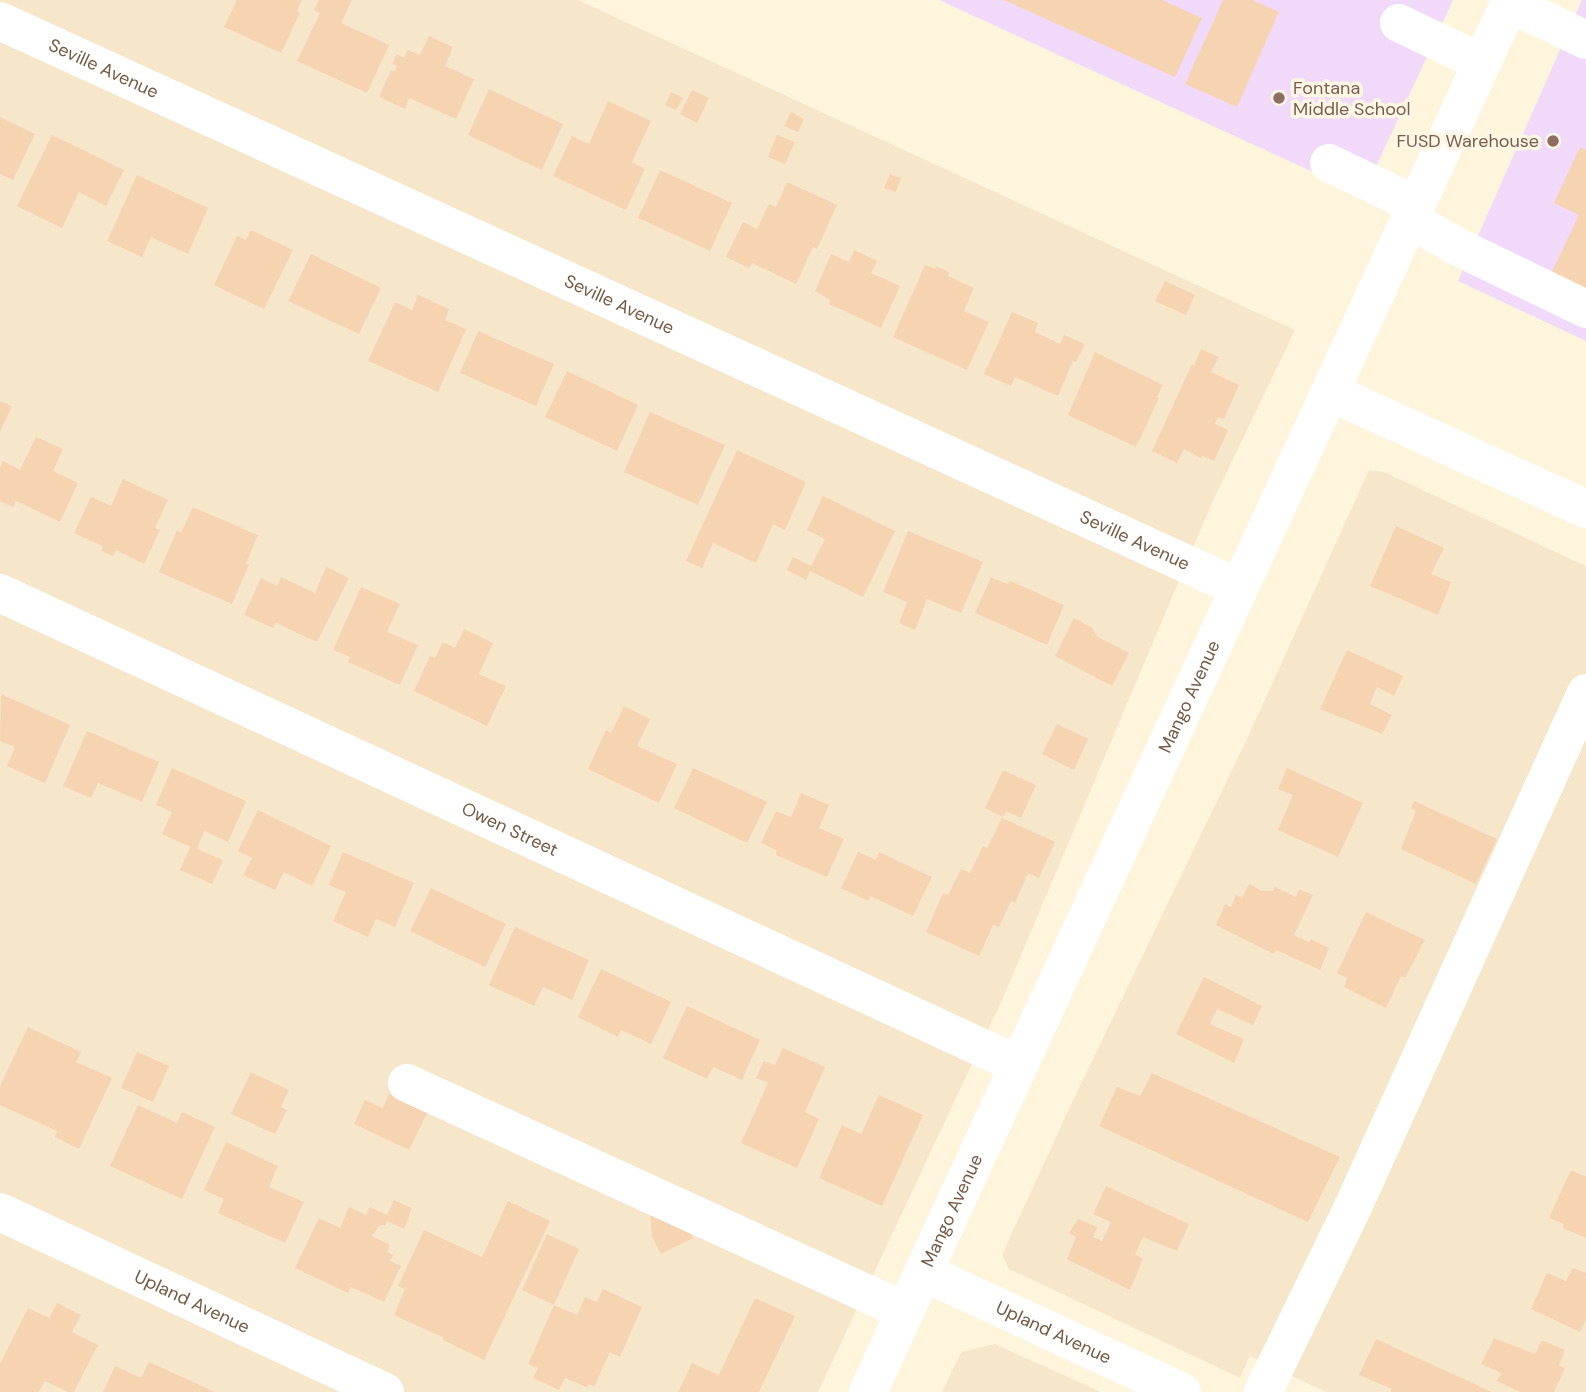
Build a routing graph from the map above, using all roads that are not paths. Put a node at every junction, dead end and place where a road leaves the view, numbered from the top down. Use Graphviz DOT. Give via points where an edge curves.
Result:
graph roads {
  1 [pos="1510,2"];
  2 [pos="0,21"];
  3 [pos="1399,23"];
  4 [pos="1586,40"];
  5 [pos="1482,63"];
  6 [pos="1329,163"];
  7 [pos="1413,212"];
  8 [pos="1586,309"];
  9 [pos="1330,392"];
  10 [pos="1586,509"];
  11 [pos="1239,588"];
  12 [pos="0,593"];
  13 [pos="1586,693"];
  14 [pos="1019,1065"];
  15 [pos="407,1083"];
  16 [pos="0,1212"];
  17 [pos="923,1272"];
  18 [pos="905,1311"];
  19 [pos="385,1392"];
  20 [pos="868,1392"];
  21 [pos="1182,1392"];
  22 [pos="1263,1392"];
  1 -- 4 [label="street"];
  1 -- 5 [label="street, Mango Avenue"];
  2 -- 11 [label="street, Seville Avenue"];
  3 -- 5 [label="street"];
  5 -- 7 [label="street, Mango Avenue"];
  6 -- 7 [label="street"];
  7 -- 8 [label="street" via="1460,248"];
  7 -- 9 [label="street, Mango Avenue"];
  9 -- 10 [label="street"];
  9 -- 11 [label="street, Mango Avenue"];
  11 -- 14 [label="street, Mango Avenue"];
  12 -- 14 [label="street, Owen Street"];
  13 -- 22 [label="street" via="1352,1209"];
  14 -- 17 [label="street, Mango Avenue"];
  15 -- 18 [label="street"];
  16 -- 19 [label="street, Upland Avenue"];
  17 -- 18 [label="street, Mango Avenue"];
  17 -- 21 [label="street, Upland Avenue"];
  18 -- 20 [label="street, Mango Avenue"];
}
